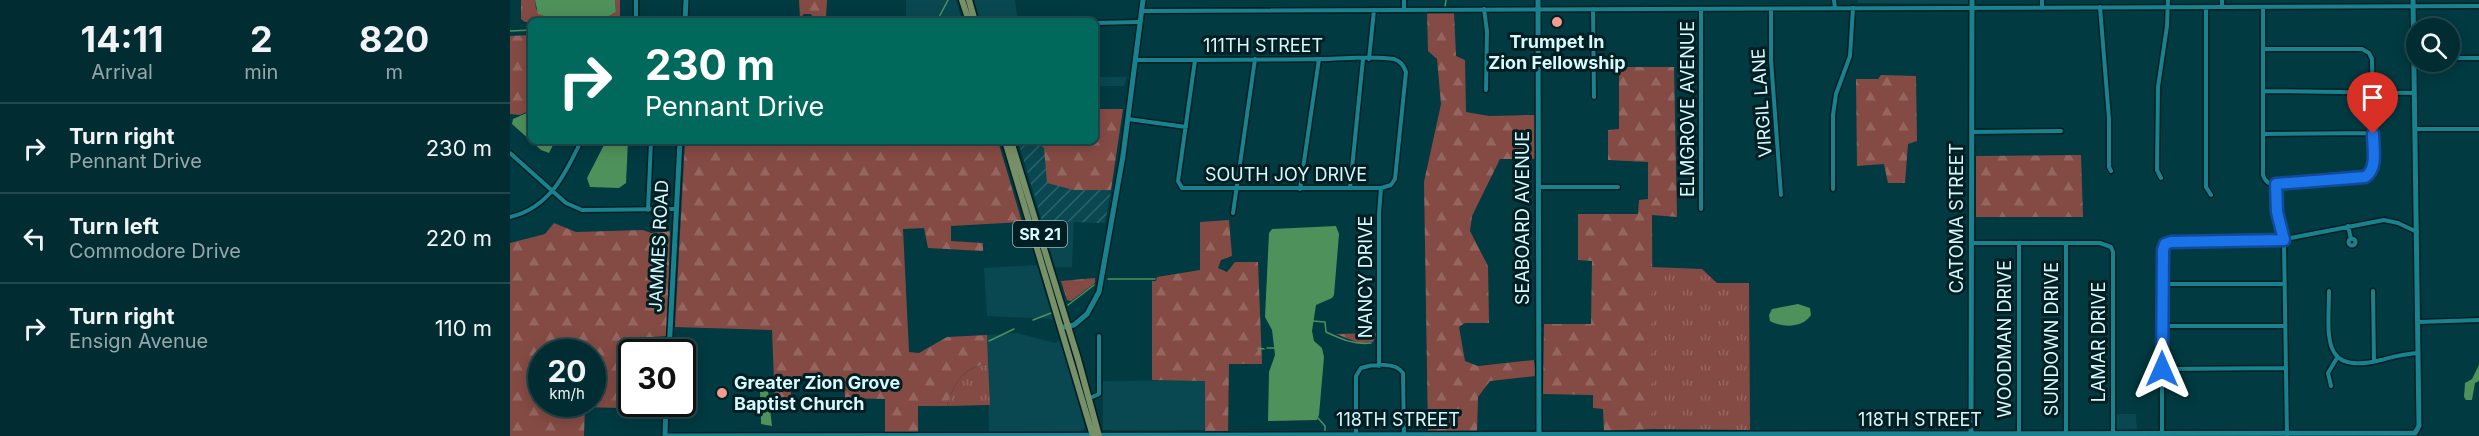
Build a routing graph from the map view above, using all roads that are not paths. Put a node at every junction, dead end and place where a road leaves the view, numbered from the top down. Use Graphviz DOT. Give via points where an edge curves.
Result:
graph roads {
  1 [pos="636,0"];
  2 [pos="686,0"];
  3 [pos="962,0"];
  4 [pos="969,0"];
  5 [pos="1143,0"];
  6 [pos="1404,0"];
  7 [pos="1538,0"];
  8 [pos="1834,0"];
  9 [pos="1972,0"];
  10 [pos="2014,0"];
  11 [pos="2042,0"];
  12 [pos="2168,0"];
  13 [pos="2222,0"];
  14 [pos="2316,0"];
  15 [pos="2413,3"];
  16 [pos="2479,6"];
  17 [pos="2100,7"];
  18 [pos="2206,7"];
  19 [pos="2222,7"];
  20 [pos="2263,7"];
  21 [pos="2317,7"];
  22 [pos="1835,8"];
  23 [pos="1854,8"];
  24 [pos="1972,8"];
  25 [pos="2013,8"];
  26 [pos="2042,8"];
  27 [pos="2168,8"];
  28 [pos="1484,9"];
  29 [pos="1538,9"];
  30 [pos="1593,9"];
  31 [pos="1701,9"];
  32 [pos="1771,9"];
  33 [pos="1374,10"];
  34 [pos="1404,10"];
  35 [pos="1141,11"];
  36 [pos="636,18"];
  37 [pos="686,18"];
  38 [pos="968,18"];
  39 [pos="974,18"];
  40 [pos="2414,18"];
  41 [pos="1139,22"];
  42 [pos="1098,23"];
  43 [pos="2263,49"];
  44 [pos="2460,58"];
  45 [pos="2479,58"];
  46 [pos="1255,59"];
  47 [pos="1319,59"];
  48 [pos="1363,59"];
  49 [pos="1369,59"];
  50 [pos="1134,60"];
  51 [pos="1195,60"];
  52 [pos="2415,72"];
  53 [pos="1486,90"];
  54 [pos="2263,91"];
  55 [pos="2372,93"];
  56 [pos="2414,93"];
  57 [pos="1594,97"];
  58 [pos="1128,119"];
  59 [pos="1186,127"];
  60 [pos="2415,129"];
  61 [pos="2479,129"];
  62 [pos="2061,131"];
  63 [pos="1972,132"];
  64 [pos="2263,134"];
  65 [pos="2373,134"];
  66 [pos="579,144"];
  67 [pos="651,144"];
  68 [pos="680,144"];
  69 [pos="1009,144"];
  70 [pos="1009,144"];
  71 [pos="510,153"];
  72 [pos="2111,171"];
  73 [pos="2161,178"];
  74 [pos="1393,183"];
  75 [pos="2276,184"];
  76 [pos="1538,187"];
  77 [pos="1350,188"];
  78 [pos="1381,188"];
  79 [pos="1618,188"];
  80 [pos="1237,189"];
  81 [pos="1300,189"];
  82 [pos="1833,189"];
  83 [pos="552,190"];
  84 [pos="1781,195"];
  85 [pos="2211,195"];
  86 [pos="676,209"];
  87 [pos="1701,209"];
  88 [pos="648,210"];
  89 [pos="1233,213"];
  90 [pos="510,217"];
  91 [pos="2348,226"];
  92 [pos="1035,227"];
  93 [pos="2417,233"];
  94 [pos="2351,239"];
  95 [pos="2284,240"];
  96 [pos="1971,243"];
  97 [pos="2019,243"];
  98 [pos="2066,243"];
  99 [pos="2162,284"];
  100 [pos="2285,284"];
  101 [pos="2329,291"];
  102 [pos="2373,291"];
  103 [pos="2479,320"];
  104 [pos="2418,322"];
  105 [pos="2162,326"];
  106 [pos="2286,326"];
  107 [pos="1065,327"];
  108 [pos="1099,336"];
  109 [pos="670,339"];
  110 [pos="2418,353"];
  111 [pos="2337,358"];
  112 [pos="2373,361"];
  113 [pos="1379,366"];
  114 [pos="2286,368"];
  115 [pos="2162,369"];
  116 [pos="1082,380"];
  117 [pos="2331,386"];
  118 [pos="1089,398"];
  119 [pos="666,417"];
  120 [pos="1096,435"];
  121 [pos="1227,435"];
  122 [pos="1356,435"];
  123 [pos="1404,435"];
  124 [pos="1971,435"];
  125 [pos="2019,435"];
  126 [pos="2066,435"];
  127 [pos="2113,435"];
  128 [pos="2162,435"];
  129 [pos="2287,435"];
  130 [pos="665,436"];
  131 [pos="1345,436"];
  132 [pos="1539,436"];
  133 [pos="1834,436"];
  1 -- 36 [label="street"];
  2 -- 37 [label="street"];
  3 -- 38 [label="main road"];
  4 -- 39 [label="main road"];
  5 -- 35 [label="street"];
  6 -- 34 [label="street"];
  7 -- 29 [label="street, SEABOARD AVENUE"];
  8 -- 22 [label="street"];
  9 -- 24 [label="street, CATOMA STREET"];
  10 -- 25 [label="street"];
  11 -- 26 [label="street"];
  12 -- 27 [label="street"];
  13 -- 19 [label="street"];
  14 -- 21 [label="street"];
  15 -- 16 [label="street"];
  15 -- 21 [label="street"];
  15 -- 40 [label="street"];
  17 -- 26 [label="street"];
  17 -- 27 [label="street"];
  17 -- 72 [label="street"];
  18 -- 19 [label="street"];
  18 -- 27 [label="street"];
  18 -- 85 [label="street" via="2206,187"];
  19 -- 20 [label="street"];
  20 -- 21 [label="street"];
  20 -- 43 [label="street"];
  22 -- 23 [label="street"];
  22 -- 32 [label="street"];
  23 -- 24 [label="street"];
  23 -- 82 [label="street" via="1850,56 1833,115"];
  24 -- 25 [label="street"];
  24 -- 63 [label="street, CATOMA STREET"];
  25 -- 26 [label="street"];
  27 -- 73 [label="street" via="2158,98 2157,170"];
  28 -- 29 [label="street"];
  28 -- 34 [label="street"];
  28 -- 53 [label="street"];
  29 -- 30 [label="street"];
  29 -- 76 [label="street, SEABOARD AVENUE"];
  30 -- 31 [label="street"];
  30 -- 57 [label="street"];
  31 -- 32 [label="street"];
  31 -- 87 [label="street, ELMGROVE AVENUE"];
  32 -- 84 [label="street, VIRGIL LANE"];
  33 -- 34 [label="street"];
  33 -- 35 [label="street"];
  33 -- 49 [label="street"];
  35 -- 41 [label="street"];
  41 -- 42 [label="street"];
  41 -- 50 [label="street"];
  43 -- 54 [label="street"];
  43 -- 55 [label="street" via="2366,50 2372,59"];
  44 -- 45 [label="street"];
  46 -- 47 [label="street, 111TH STREET"];
  46 -- 51 [label="street, 111TH STREET"];
  46 -- 80 [label="street"];
  47 -- 48 [label="street, 111TH STREET"];
  47 -- 81 [label="street"];
  48 -- 49 [label="street, 111TH STREET"];
  48 -- 77 [label="street"];
  49 -- 74 [label="street, 111TH STREET" via="1401,62 1406,72"];
  50 -- 51 [label="street, 111TH STREET"];
  50 -- 58 [label="street"];
  51 -- 59 [label="street"];
  52 -- 56 [label="street"];
  54 -- 55 [label="street"];
  54 -- 64 [label="street"];
  55 -- 56 [label="street"];
  55 -- 65 [label="street"];
  56 -- 60 [label="street"];
  58 -- 59 [label="street"];
  58 -- 107 [label="street" via="1099,292 1087,314"];
  59 -- 80 [label="street, SOUTH JOY DRIVE" via="1179,186"];
  60 -- 61 [label="street"];
  60 -- 93 [label="street"];
  62 -- 63 [label="street"];
  63 -- 96 [label="street, CATOMA STREET"];
  64 -- 65 [label="street"];
  64 -- 75 [label="street" via="2263,175 2267,182"];
  65 -- 75 [label="street" via="2373,164 2370,173 2361,178"];
  66 -- 83 [label="street"];
  67 -- 88 [label="street"];
  68 -- 86 [label="street, JAMMES ROAD"];
  69 -- 92 [label="main road, SR 21"];
  70 -- 92 [label="main road, SR 21"];
  71 -- 83 [label="street"];
  74 -- 78 [label="street, SOUTH JOY DRIVE"];
  75 -- 95 [label="street"];
  76 -- 79 [label="street"];
  76 -- 132 [label="street, SEABOARD AVENUE"];
  77 -- 78 [label="street, SOUTH JOY DRIVE"];
  77 -- 81 [label="street, SOUTH JOY DRIVE"];
  78 -- 113 [label="street, NANCY DRIVE"];
  80 -- 81 [label="street, SOUTH JOY DRIVE"];
  80 -- 89 [label="street"];
  83 -- 88 [label="street" via="566,203 582,210"];
  83 -- 90 [label="street" via="530,212"];
  86 -- 88 [label="street"];
  86 -- 109 [label="street, JAMMES ROAD"];
  91 -- 93 [label="street" via="2391,221"];
  91 -- 94 [label="street"];
  91 -- 95 [label="street"];
  92 -- 107 [label="main road, SR 21"];
  93 -- 104 [label="street"];
  95 -- 99 [label="street" via="2165,244"];
  95 -- 100 [label="street"];
  96 -- 97 [label="street"];
  96 -- 124 [label="street, CATOMA STREET"];
  97 -- 98 [label="street"];
  97 -- 125 [label="street, WOODMAN DRIVE"];
  98 -- 126 [label="street, SUNDOWN DRIVE"];
  98 -- 127 [label="street, LAMAR DRIVE" via="2103,243 2112,249"];
  99 -- 100 [label="street"];
  99 -- 105 [label="street"];
  100 -- 106 [label="street"];
  101 -- 111 [label="street" via="2329,342"];
  102 -- 112 [label="street"];
  103 -- 104 [label="street"];
  104 -- 110 [label="street"];
  105 -- 106 [label="street"];
  105 -- 115 [label="street"];
  106 -- 114 [label="street"];
  107 -- 116 [label="main road, SR 21"];
  108 -- 118 [label="street" via="1099,393"];
  110 -- 112 [label="street"];
  110 -- 129 [label="street, 118TH STREET" via="2418,432"];
  111 -- 112 [label="street" via="2352,363"];
  111 -- 117 [label="street" via="2328,373"];
  113 -- 122 [label="street" via="1361,368 1356,376"];
  113 -- 123 [label="street" via="1395,366 1404,376"];
  114 -- 115 [label="street"];
  114 -- 129 [label="street"];
  115 -- 128 [label="street"];
  116 -- 118 [label="main road, SR 21"];
  116 -- 120 [label="main road, SR 21"];
  118 -- 120 [label="main road, SR 21"];
  119 -- 130 [label="street"];
  120 -- 121 [label="street, 118TH STREET"];
  120 -- 130 [label="street, 118TH STREET"];
  121 -- 131 [label="street, 118TH STREET"];
  122 -- 123 [label="street, 118TH STREET"];
  122 -- 131 [label="street, 118TH STREET"];
  123 -- 132 [label="street, 118TH STREET"];
  124 -- 125 [label="street, 118TH STREET"];
  124 -- 133 [label="street, 118TH STREET"];
  125 -- 126 [label="street, 118TH STREET"];
  126 -- 127 [label="street, 118TH STREET"];
  127 -- 128 [label="street, 118TH STREET"];
  128 -- 129 [label="street, 118TH STREET"];
  132 -- 133 [label="street, 118TH STREET"];
}
